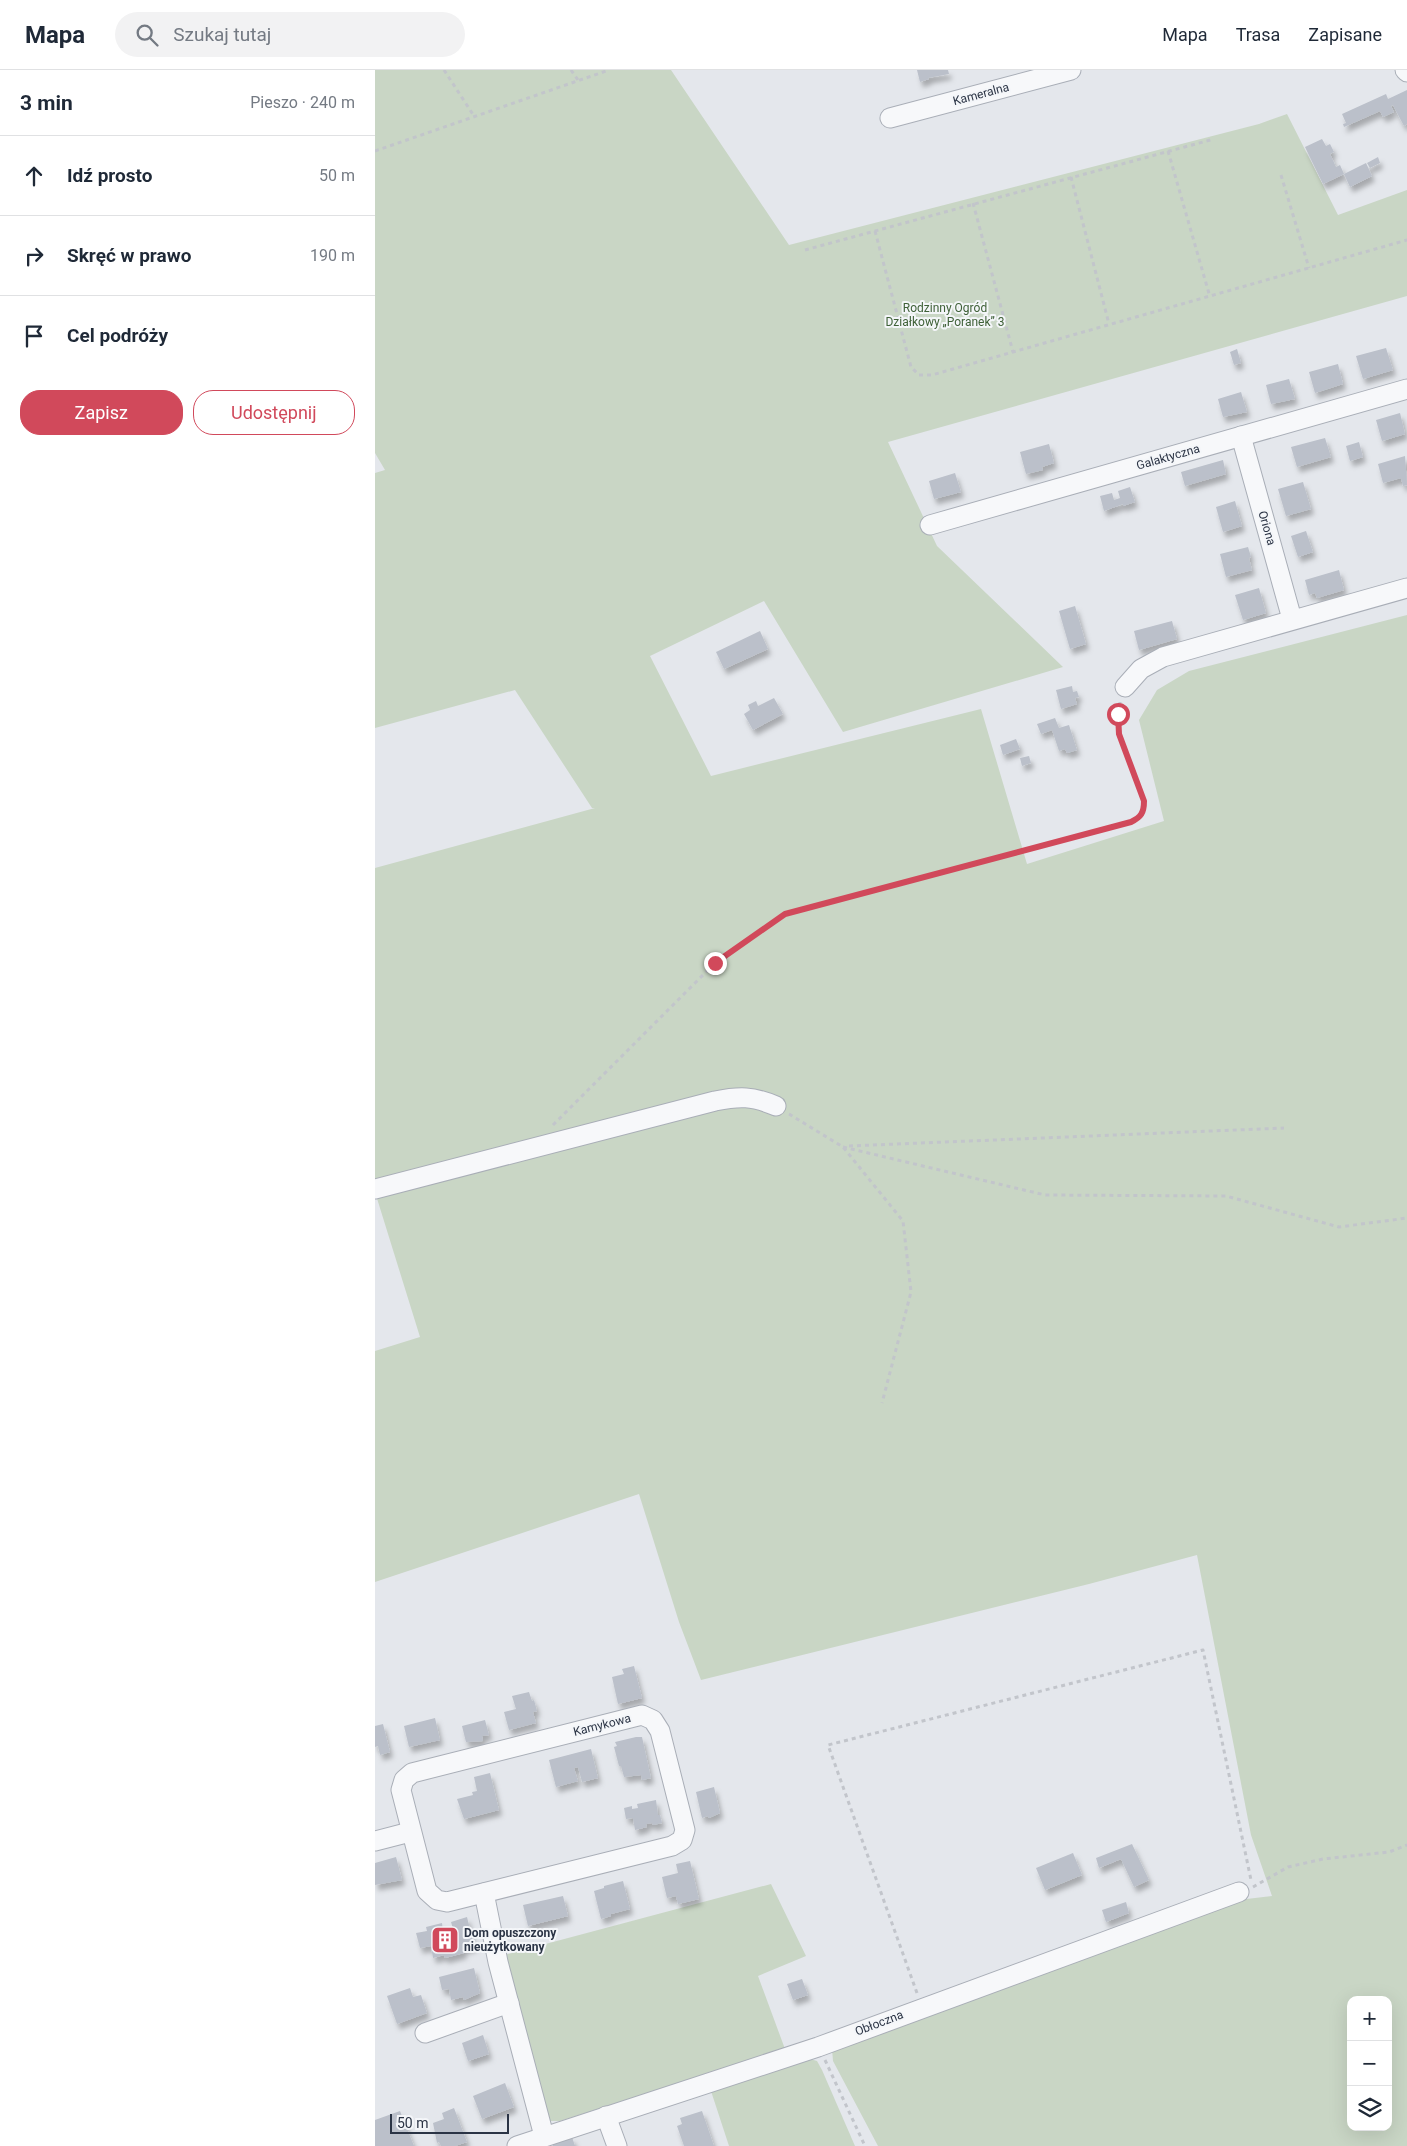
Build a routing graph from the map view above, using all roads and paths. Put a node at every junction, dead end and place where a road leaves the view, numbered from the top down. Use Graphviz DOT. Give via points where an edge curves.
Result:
graph roads {
  1 [pos="444,70"];
  2 [pos="571,70"];
  3 [pos="609,70"];
  4 [pos="1071,70"];
  5 [pos="577,80"];
  6 [pos="474,116"];
  7 [pos="890,118"];
  8 [pos="1214,139"];
  9 [pos="375,151"];
  10 [pos="1168,152"];
  11 [pos="1281,175"];
  12 [pos="1071,177"];
  13 [pos="973,203"];
  14 [pos="875,231"];
  15 [pos="1407,240"];
  16 [pos="805,250"];
  17 [pos="1309,268"];
  18 [pos="1210,297"];
  19 [pos="1110,324"];
  20 [pos="1013,352"];
  21 [pos="1407,388"];
  22 [pos="1241,436"];
  23 [pos="930,525"];
  24 [pos="1407,588"];
  25 [pos="1293,619"];
  26 [pos="1122,693"];
  27 [pos="776,1106"];
  28 [pos="551,1127"];
  29 [pos="1284,1128"];
  30 [pos="843,1146"];
  31 [pos="375,1189"];
  32 [pos="1407,1218"];
  33 [pos="882,1403"];
  34 [pos="410,1832"];
  35 [pos="375,1841"];
  36 [pos="1407,1846"];
  37 [pos="1246,1890"];
  38 [pos="485,1893"];
  39 [pos="509,2003"];
  40 [pos="922,2008"];
  41 [pos="425,2033"];
  42 [pos="818,2046"];
  43 [pos="606,2116"];
  44 [pos="544,2136"];
  45 [pos="517,2146"];
  46 [pos="617,2146"];
  47 [pos="865,2146"];
  1 -- 6 [label="path"];
  2 -- 5 [label="path"];
  3 -- 5 [label="path"];
  4 -- 7 [label="street, Kameralna"];
  5 -- 6 [label="path"];
  6 -- 9 [label="path"];
  8 -- 10 [label="path"];
  10 -- 12 [label="path"];
  10 -- 18 [label="path"];
  11 -- 17 [label="path"];
  12 -- 13 [label="path"];
  12 -- 19 [label="path"];
  13 -- 14 [label="path"];
  13 -- 20 [label="path"];
  14 -- 16 [label="path"];
  14 -- 20 [label="path" via="911,366 919,375 932,375"];
  15 -- 17 [label="path"];
  17 -- 18 [label="path"];
  18 -- 19 [label="path"];
  19 -- 20 [label="path"];
  21 -- 22 [label="street, Galaktyczna"];
  22 -- 23 [label="street, Galaktyczna"];
  22 -- 25 [label="street, Oriona"];
  24 -- 25 [label="street"];
  25 -- 26 [label="street" via="1163,657 1141,669"];
  26 -- 28 [label="path" via="1119,734 1144,801 1144,810 1139,818 785,914 715,963"];
  27 -- 30 [label="path"];
  27 -- 31 [label="street" via="739,1096 715,1100"];
  29 -- 30 [label="path"];
  30 -- 32 [label="path" via="1045,1195 1226,1196 1339,1227"];
  30 -- 33 [label="path" via="903,1222 911,1292"];
  34 -- 35 [label="street"];
  34 -- 38 [label="street, Kamykowa" via="427,1891 437,1900 447,1902"];
  34 -- 38 [label="street, Kamykowa" via="401,1790 404,1780 412,1773 642,1715 653,1720 659,1731 685,1830 681,1840 672,1846"];
  36 -- 37 [label="path" via="1389,1852 1323,1859 1287,1867"];
  37 -- 40 [label="street, Obłoczna"];
  37 -- 40 [label="path" via="1203,1650 829,1745"];
  38 -- 39 [label="street"];
  39 -- 41 [label="street"];
  39 -- 44 [label="street"];
  40 -- 42 [label="street, Obłoczna"];
  42 -- 43 [label="street, Obłoczna"];
  42 -- 47 [label="path"];
  43 -- 44 [label="street, Obłoczna"];
  43 -- 46 [label="street"];
  44 -- 45 [label="street, Obłoczna"];
}
